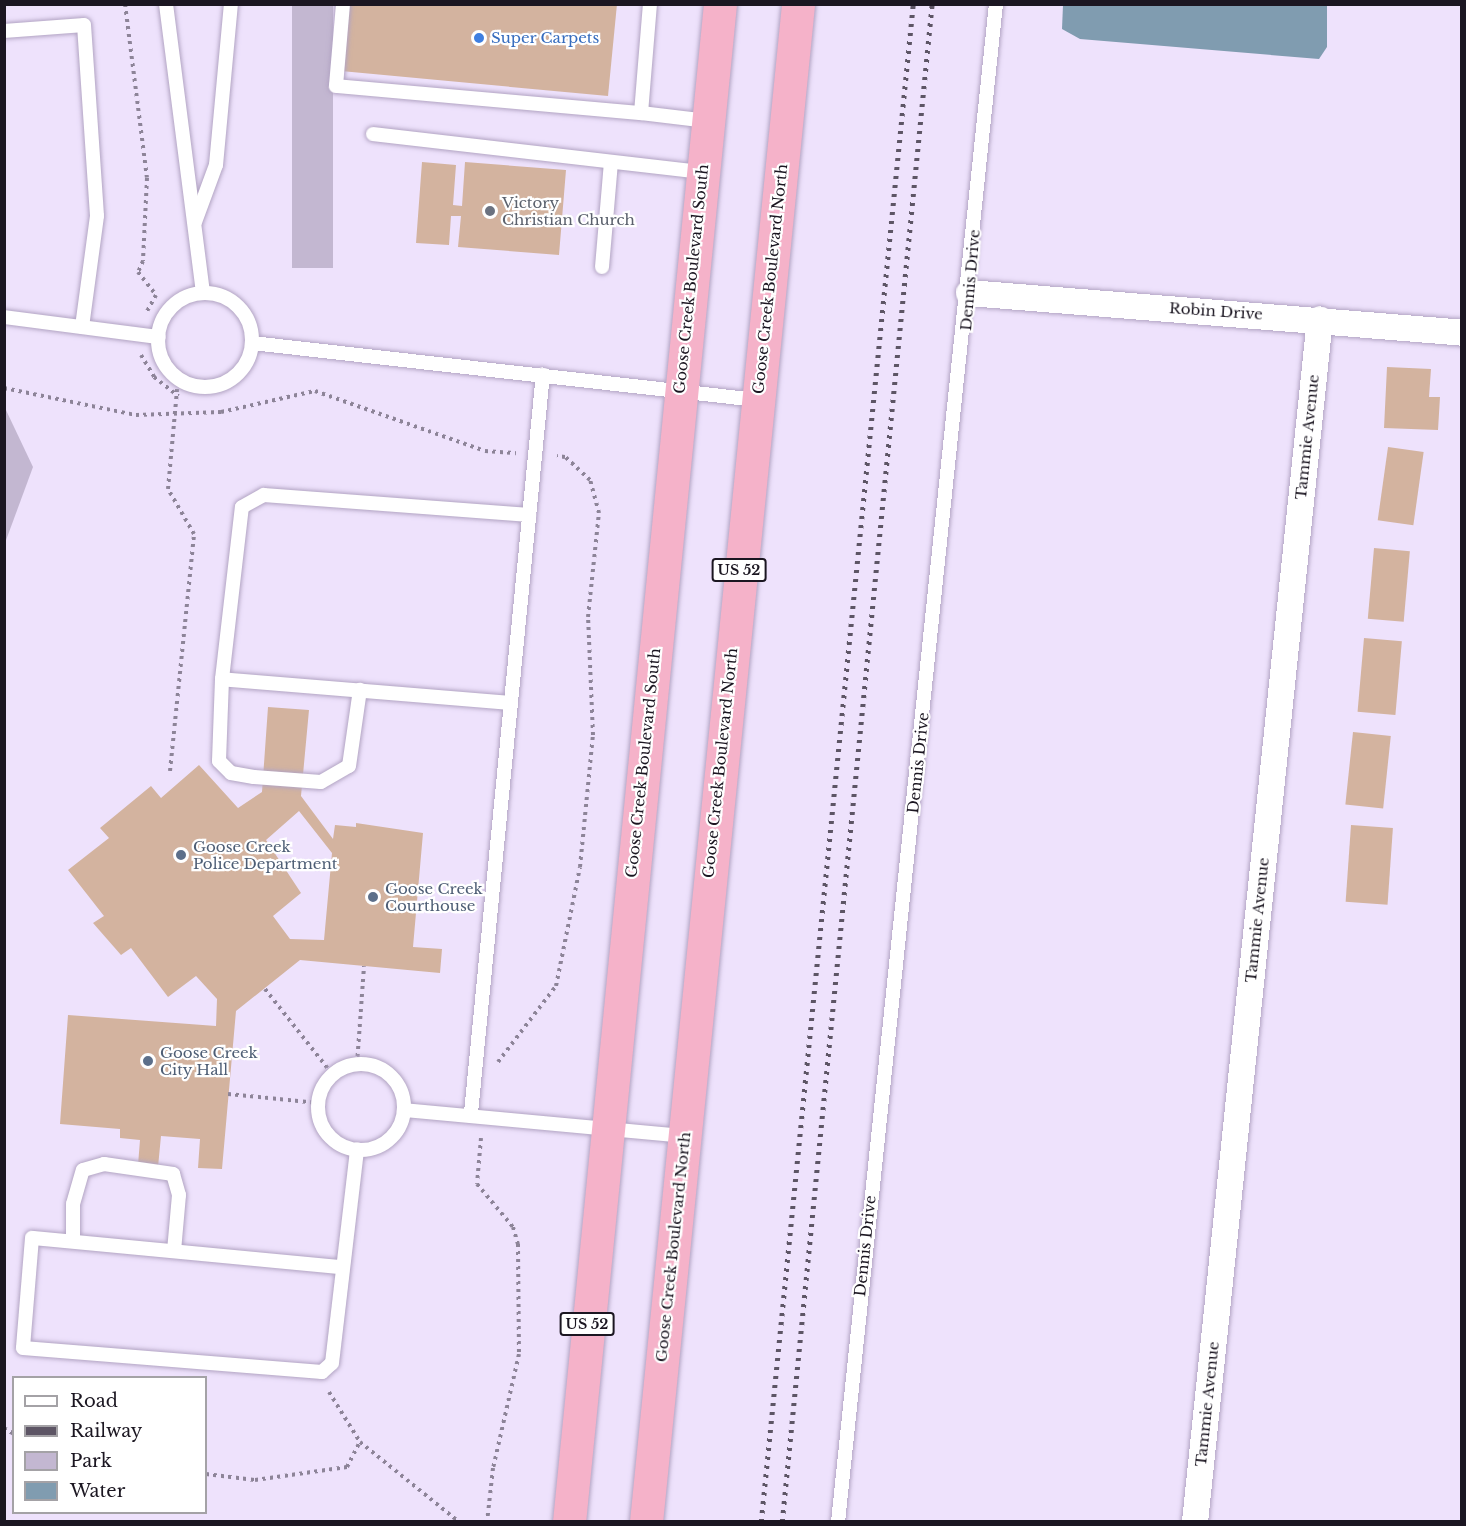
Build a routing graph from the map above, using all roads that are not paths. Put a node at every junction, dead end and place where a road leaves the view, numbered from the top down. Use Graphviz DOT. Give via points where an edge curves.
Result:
graph roads {
  1 [pos="166,4"];
  2 [pos="231,4"];
  3 [pos="343,4"];
  4 [pos="650,4"];
  5 [pos="720,4"];
  6 [pos="798,4"];
  7 [pos="996,4"];
  8 [pos="4,30"];
  9 [pos="640,113"];
  10 [pos="708,121"];
  11 [pos="373,134"];
  12 [pos="611,162"];
  13 [pos="702,172"];
  14 [pos="194,224"];
  15 [pos="603,267"];
  16 [pos="202,293"];
  17 [pos="969,293"];
  18 [pos="4,317"];
  19 [pos="1320,319"];
  20 [pos="82,327"];
  21 [pos="1461,333"];
  22 [pos="159,337"];
  23 [pos="252,343"];
  24 [pos="543,374"];
  25 [pos="680,389"];
  26 [pos="757,400"];
  27 [pos="529,514"];
  28 [pos="222,679"];
  29 [pos="360,690"];
  30 [pos="511,703"];
  31 [pos="404,1110"];
  32 [pos="477,1113"];
  33 [pos="606,1127"];
  34 [pos="684,1136"];
  35 [pos="357,1149"];
  36 [pos="73,1241"];
  37 [pos="174,1251"];
  38 [pos="340,1267"];
  39 [pos="569,1521"];
  40 [pos="646,1521"];
  41 [pos="838,1521"];
  42 [pos="1195,1521"];
  1 -- 14 [label="lane"];
  2 -- 14 [label="lane" via="216,165"];
  3 -- 9 [label="lane" via="336,86"];
  4 -- 9 [label="lane"];
  5 -- 10 [label="highway, Goose Creek Boulevard South / US 52"];
  6 -- 26 [label="highway, Goose Creek Boulevard North / US 52"];
  7 -- 17 [label="lane, Dennis Drive"];
  8 -- 20 [label="lane" via="84,25 97,216"];
  9 -- 10 [label="lane"];
  10 -- 13 [label="highway, Goose Creek Boulevard South / US 52"];
  11 -- 12 [label="lane"];
  12 -- 13 [label="lane"];
  12 -- 15 [label="lane"];
  13 -- 25 [label="highway, Goose Creek Boulevard South / US 52"];
  14 -- 16 [label="lane"];
  16 -- 22 [label="lane" via="168,310"];
  16 -- 23 [label="lane" via="219,295 240,309"];
  17 -- 19 [label="street, Robin Drive"];
  17 -- 41 [label="lane, Dennis Drive"];
  18 -- 20 [label="lane"];
  19 -- 21 [label="street, Robin Drive"];
  19 -- 42 [label="street, Tammie Avenue"];
  20 -- 22 [label="lane"];
  22 -- 23 [label="lane" via="163,364 178,380 193,386 230,380 244,367"];
  23 -- 24 [label="lane"];
  24 -- 25 [label="lane"];
  24 -- 27 [label="lane"];
  25 -- 26 [label="lane"];
  25 -- 33 [label="highway, Goose Creek Boulevard South / US 52"];
  26 -- 34 [label="highway, Goose Creek Boulevard North / US 52"];
  27 -- 28 [label="lane" via="264,495 249,503 242,507"];
  27 -- 30 [label="lane"];
  28 -- 29 [label="lane"];
  28 -- 29 [label="lane" via="219,760 231,773 254,777 321,782 349,766"];
  29 -- 30 [label="lane"];
  30 -- 32 [label="lane"];
  31 -- 32 [label="lane"];
  31 -- 35 [label="lane" via="384,1143"];
  31 -- 35 [label="lane" via="400,1090 386,1072 357,1064 333,1075 318,1103 325,1131 335,1142"];
  32 -- 33 [label="lane"];
  33 -- 34 [label="lane"];
  33 -- 39 [label="highway, Goose Creek Boulevard South / US 52"];
  34 -- 40 [label="highway, Goose Creek Boulevard North / US 52"];
  35 -- 38 [label="lane"];
  36 -- 37 [label="lane"];
  36 -- 37 [label="lane" via="73,1204 83,1170 104,1164 173,1174 180,1195"];
  36 -- 38 [label="lane" via="32,1238 23,1348 322,1372 332,1363"];
  37 -- 38 [label="lane"];
}
